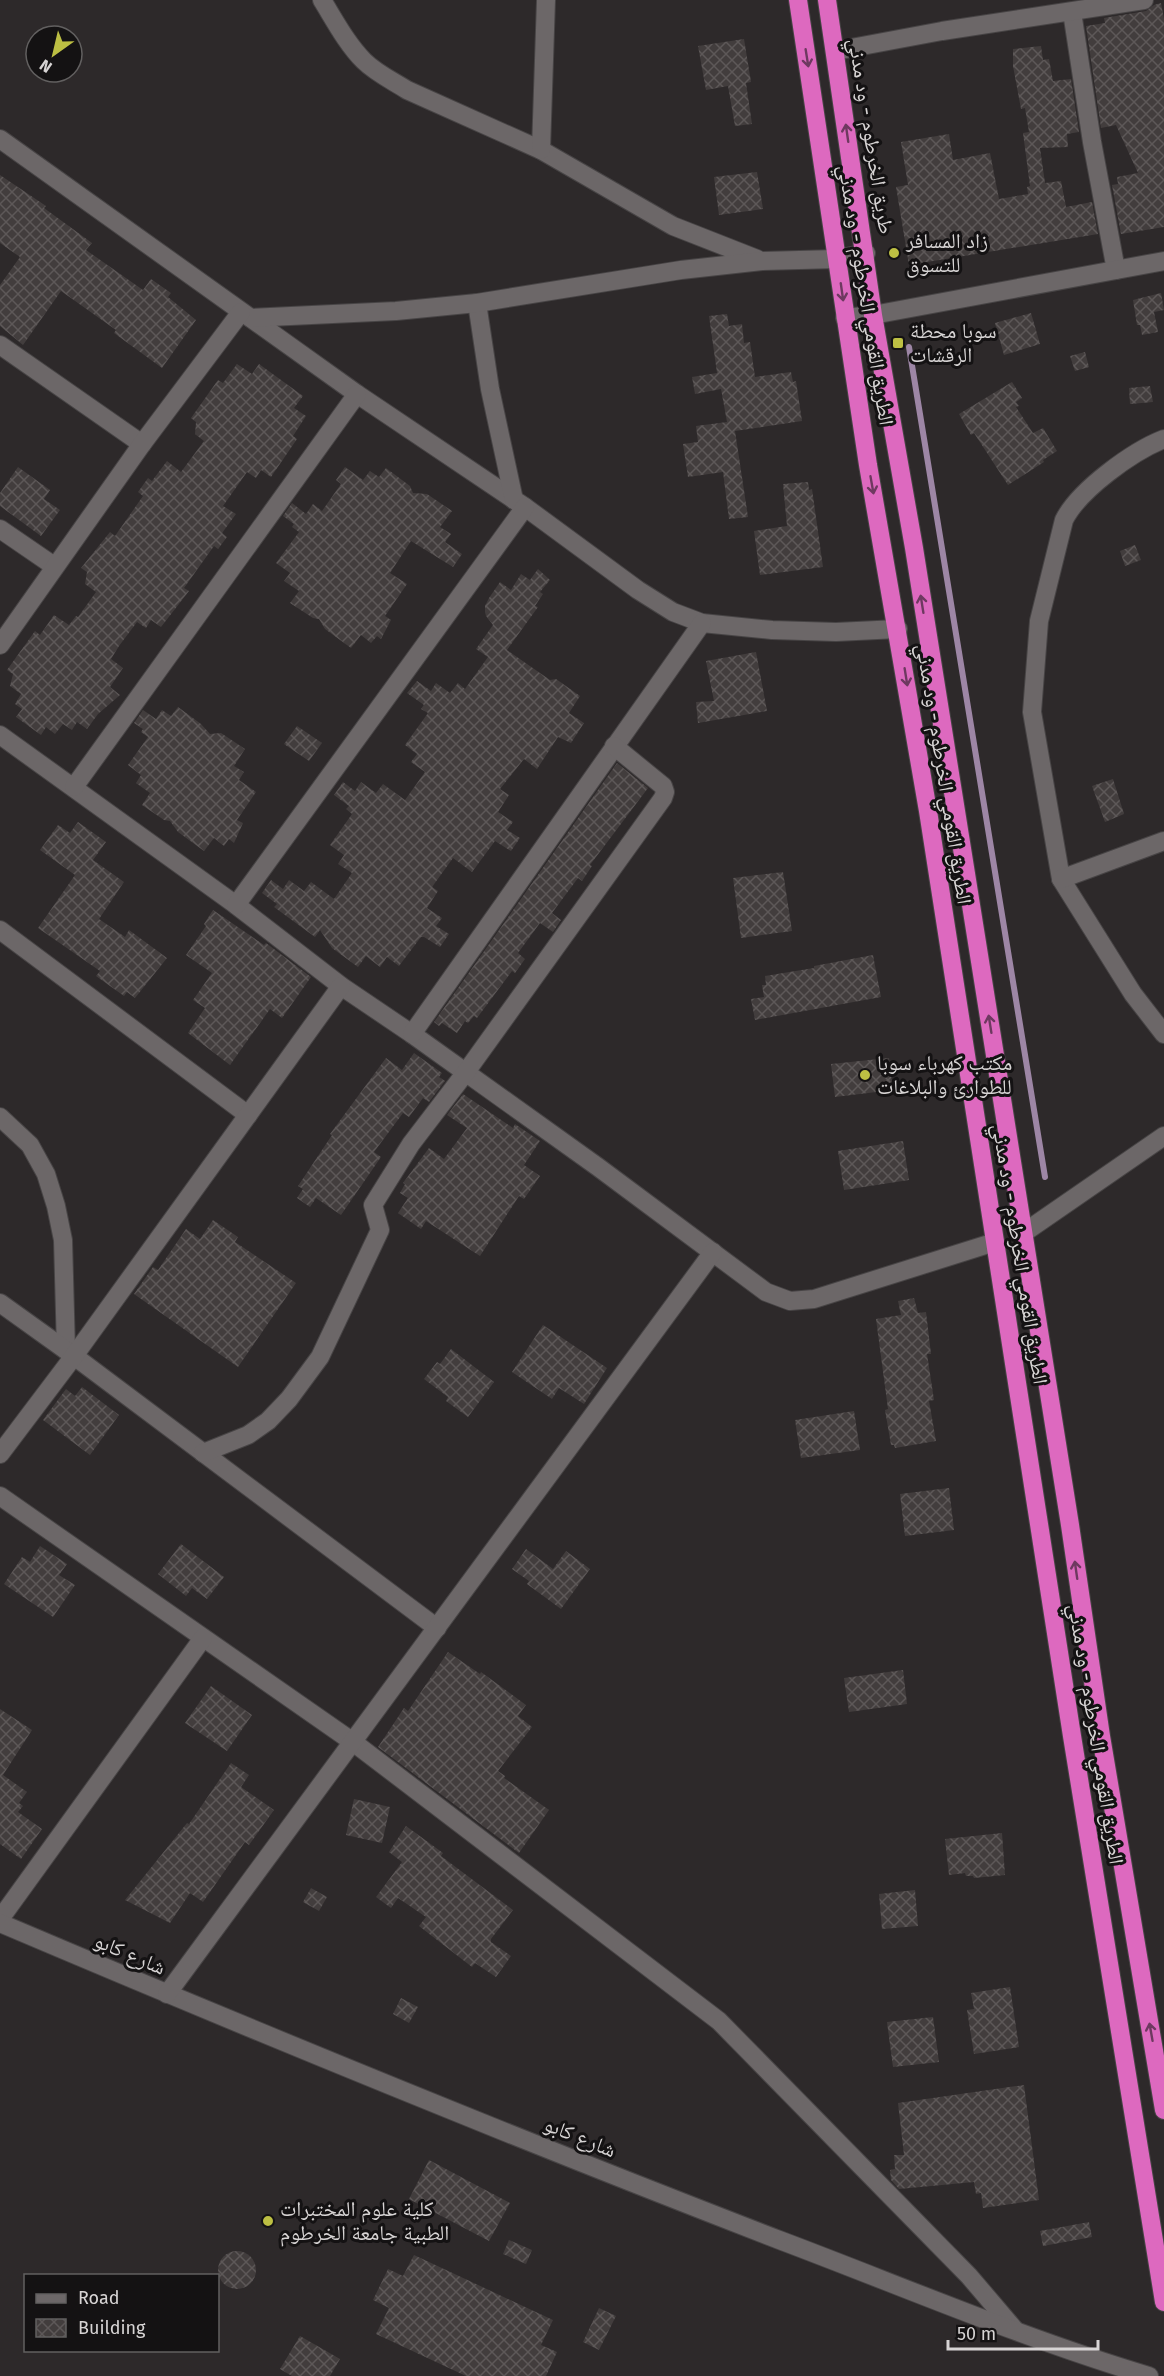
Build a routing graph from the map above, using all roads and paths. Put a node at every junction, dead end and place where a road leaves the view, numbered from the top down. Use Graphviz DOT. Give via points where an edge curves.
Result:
graph roads {
  1 [pos="322,0"];
  2 [pos="546,0"];
  3 [pos="798,0"];
  4 [pos="827,0"];
  5 [pos="1144,0"];
  6 [pos="1072,12"];
  7 [pos="835,51"];
  8 [pos="0,139"];
  9 [pos="541,150"];
  10 [pos="866,253"];
  11 [pos="837,259"];
  12 [pos="762,261"];
  13 [pos="1164,261"];
  14 [pos="1116,270"];
  15 [pos="477,303"];
  16 [pos="246,315"];
  17 [pos="873,315"];
  18 [pos="845,318"];
  19 [pos="0,345"];
  20 [pos="357,394"];
  21 [pos="1164,439"];
  22 [pos="142,444"];
  23 [pos="520,504"];
  24 [pos="0,529"];
  25 [pos="54,566"];
  26 [pos="702,623"];
  27 [pos="898,629"];
  28 [pos="0,645"];
  29 [pos="0,735"];
  30 [pos="614,746"];
  31 [pos="74,787"];
  32 [pos="1164,841"];
  33 [pos="1061,879"];
  34 [pos="236,905"];
  35 [pos="0,930"];
  36 [pos="341,986"];
  37 [pos="412,1034"];
  38 [pos="1164,1034"];
  39 [pos="466,1072"];
  40 [pos="248,1115"];
  41 [pos="0,1117"];
  42 [pos="1164,1136"];
  43 [pos="1022,1234"];
  44 [pos="995,1242"];
  45 [pos="713,1252"];
  46 [pos="0,1303"];
  47 [pos="70,1353"];
  48 [pos="203,1453"];
  49 [pos="0,1454"];
  50 [pos="0,1496"];
  51 [pos="437,1628"];
  52 [pos="202,1638"];
  53 [pos="353,1742"];
  54 [pos="0,1919"];
  55 [pos="0,1923"];
  56 [pos="167,1994"];
  57 [pos="1164,2110"];
  58 [pos="1164,2302"];
  59 [pos="1015,2330"];
  60 [pos="1149,2376"];
  1 -- 9 [label="street" via="345,38 365,62 386,78"];
  2 -- 9 [label="street"];
  3 -- 11 [label="highway, الطريق القومي الخرطوم - ود مدني, one-way"];
  4 -- 7 [label="highway, طريق الخرطوم - ود مدني"];
  5 -- 6 [label="street"];
  6 -- 7 [label="street"];
  6 -- 14 [label="street"];
  10 -- 7 [label="highway, طريق الخرطوم - ود مدني, one-way"];
  8 -- 16 [label="street"];
  9 -- 12 [label="street" via="673,226"];
  10 -- 11 [label="street"];
  10 -- 17 [label="highway, طريق الخرطوم - ود مدني"];
  11 -- 12 [label="street"];
  11 -- 18 [label="highway, الطريق القومي الخرطوم - ود مدني, one-way"];
  12 -- 15 [label="street"];
  13 -- 14 [label="street"];
  14 -- 17 [label="street"];
  15 -- 16 [label="street" via="396,311"];
  15 -- 23 [label="street" via="488,379"];
  16 -- 20 [label="street"];
  16 -- 22 [label="street"];
  17 -- 18 [label="street"];
  43 -- 17 [label="highway, الطريق القومي الخرطوم - ود مدني, one-way"];
  18 -- 27 [label="highway, الطريق القومي الخرطوم - ود مدني, one-way"];
  19 -- 22 [label="street"];
  20 -- 23 [label="street"];
  20 -- 31 [label="street"];
  21 -- 33 [label="street" via="1147,445 1071,507 1039,621 1032,712"];
  22 -- 25 [label="street"];
  23 -- 26 [label="street" via="655,602"];
  23 -- 34 [label="street"];
  24 -- 25 [label="street"];
  25 -- 28 [label="street"];
  26 -- 27 [label="street" via="836,632"];
  26 -- 30 [label="street"];
  27 -- 44 [label="highway, الطريق القومي الخرطوم - ود مدني, one-way"];
  29 -- 31 [label="street"];
  30 -- 37 [label="street"];
  30 -- 39 [label="street" via="663,786 663,798"];
  31 -- 34 [label="street"];
  32 -- 33 [label="street"];
  33 -- 38 [label="street" via="1133,994"];
  34 -- 36 [label="street"];
  35 -- 40 [label="street"];
  36 -- 37 [label="street"];
  36 -- 40 [label="street"];
  37 -- 39 [label="street"];
  39 -- 45 [label="street"];
  39 -- 48 [label="street" via="411,1144 373,1205 380,1230 320,1357 268,1421 248,1435"];
  40 -- 47 [label="street"];
  41 -- 47 [label="street" via="30,1145 46,1174 56,1206 63,1240"];
  42 -- 43 [label="street"];
  57 -- 43 [label="highway, الطريق القومي الخرطوم - ود مدني, one-way"];
  44 -- 45 [label="street" via="814,1299 790,1301 766,1292"];
  44 -- 58 [label="highway, الطريق القومي الخرطوم - ود مدني"];
  45 -- 51 [label="street"];
  46 -- 47 [label="street"];
  47 -- 48 [label="street"];
  47 -- 49 [label="street"];
  48 -- 51 [label="street"];
  50 -- 52 [label="street"];
  51 -- 53 [label="street"];
  52 -- 53 [label="street"];
  52 -- 54 [label="street"];
  53 -- 56 [label="street"];
  53 -- 59 [label="street" via="719,2021 969,2276"];
  55 -- 56 [label="street, شارع كابو"];
  56 -- 59 [label="street, شارع كابو" via="669,2197"];
  59 -- 60 [label="street, شارع كابو"];
}
